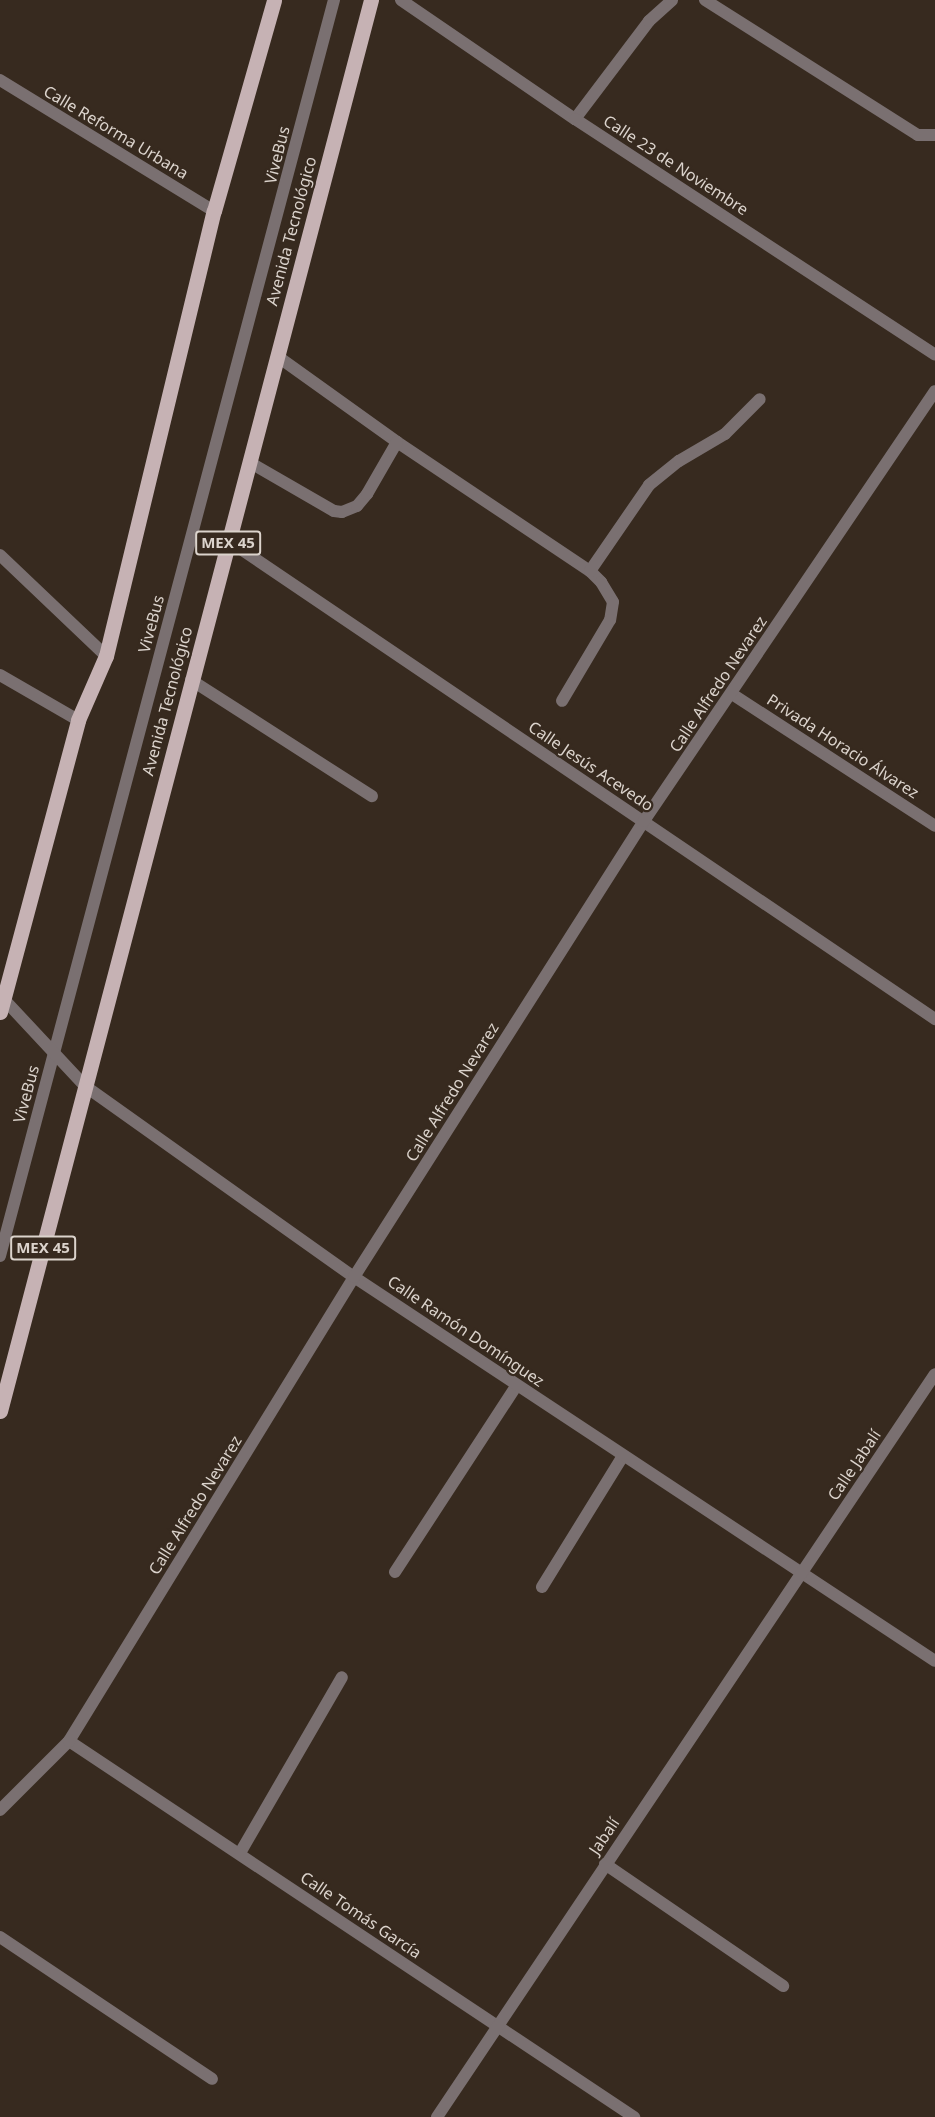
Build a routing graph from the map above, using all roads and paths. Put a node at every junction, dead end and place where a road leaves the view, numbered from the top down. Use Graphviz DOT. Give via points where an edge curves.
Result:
graph roads {
  1 [pos="274,0"];
  2 [pos="334,0"];
  3 [pos="371,0"];
  4 [pos="401,0"];
  5 [pos="672,0"];
  6 [pos="705,0"];
  7 [pos="0,80"];
  8 [pos="575,119"];
  9 [pos="935,135"];
  10 [pos="214,212"];
  11 [pos="935,355"];
  12 [pos="277,356"];
  13 [pos="935,391"];
  14 [pos="760,399"];
  15 [pos="397,442"];
  16 [pos="249,462"];
  17 [pos="229,541"];
  18 [pos="0,555"];
  19 [pos="590,571"];
  20 [pos="106,656"];
  21 [pos="0,675"];
  22 [pos="191,680"];
  23 [pos="732,694"];
  24 [pos="562,701"];
  25 [pos="78,720"];
  26 [pos="372,795"];
  27 [pos="644,821"];
  28 [pos="935,826"];
  29 [pos="1,1001"];
  30 [pos="935,1019"];
  31 [pos="54,1052"];
  32 [pos="85,1086"];
  33 [pos="0,1256"];
  34 [pos="354,1277"];
  35 [pos="935,1374"];
  36 [pos="517,1385"];
  37 [pos="0,1411"];
  38 [pos="623,1456"];
  39 [pos="395,1572"];
  40 [pos="800,1575"];
  41 [pos="542,1587"];
  42 [pos="935,1661"];
  43 [pos="342,1677"];
  44 [pos="69,1741"];
  45 [pos="0,1810"];
  46 [pos="240,1853"];
  47 [pos="605,1864"];
  48 [pos="0,1937"];
  49 [pos="783,1986"];
  50 [pos="497,2025"];
  51 [pos="212,2079"];
  52 [pos="437,2117"];
  53 [pos="634,2117"];
  1 -- 10 [label="main road"];
  2 -- 31 [label="street, ViveBus"];
  3 -- 12 [label="main road, Avenida Tecnológico / MEX 45"];
  4 -- 8 [label="street, Calle 23 de Noviembre"];
  5 -- 8 [label="street" via="649,21"];
  6 -- 9 [label="street" via="918,135"];
  7 -- 10 [label="street, Calle Reforma Urbana"];
  8 -- 11 [label="street, Calle 23 de Noviembre"];
  10 -- 20 [label="main road"];
  12 -- 15 [label="street"];
  12 -- 16 [label="main road, Avenida Tecnológico / MEX 45"];
  13 -- 23 [label="street, Calle Alfredo Nevarez"];
  14 -- 19 [label="street" via="725,434 679,461 649,485"];
  15 -- 16 [label="street" via="367,494 357,506 342,512"];
  15 -- 19 [label="street"];
  16 -- 17 [label="main road, Avenida Tecnológico / MEX 45"];
  17 -- 22 [label="main road, Avenida Tecnológico / MEX 45"];
  17 -- 27 [label="street, Calle Jesús Acevedo"];
  18 -- 20 [label="street"];
  19 -- 24 [label="street" via="609,591 612,611"];
  20 -- 25 [label="main road"];
  21 -- 25 [label="street"];
  22 -- 26 [label="street"];
  22 -- 32 [label="main road, Avenida Tecnológico / MEX 45"];
  23 -- 27 [label="street, Calle Alfredo Nevarez"];
  23 -- 28 [label="street, Privada Horacio Álvarez"];
  25 -- 29 [label="main road"];
  27 -- 30 [label="street, Calle Jesús Acevedo"];
  27 -- 34 [label="street, Calle Alfredo Nevarez"];
  29 -- 31 [label="street, Calle Ramón Domínguez"];
  31 -- 32 [label="street, Calle Ramón Domínguez"];
  31 -- 33 [label="street, ViveBus"];
  32 -- 34 [label="street, Calle Ramón Domínguez"];
  32 -- 37 [label="main road, Avenida Tecnológico / MEX 45"];
  34 -- 36 [label="street, Calle Ramón Domínguez"];
  34 -- 44 [label="street, Calle Alfredo Nevarez"];
  35 -- 40 [label="street, Calle Jabalí"];
  36 -- 38 [label="street, Calle Ramón Domínguez"];
  36 -- 39 [label="street"];
  38 -- 40 [label="street, Calle Ramón Domínguez"];
  38 -- 41 [label="street"];
  40 -- 42 [label="street, Calle Ramón Domínguez"];
  40 -- 47 [label="street, Jabalí"];
  43 -- 46 [label="street"];
  44 -- 45 [label="street, Calle Alfredo Nevarez"];
  44 -- 46 [label="street, Calle Tomás García"];
  46 -- 50 [label="street, Calle Tomás García"];
  47 -- 49 [label="street"];
  47 -- 50 [label="street, Jabalí"];
  48 -- 51 [label="street"];
  50 -- 52 [label="street, Jabalí"];
  50 -- 53 [label="street, Calle Tomás García"];
}
